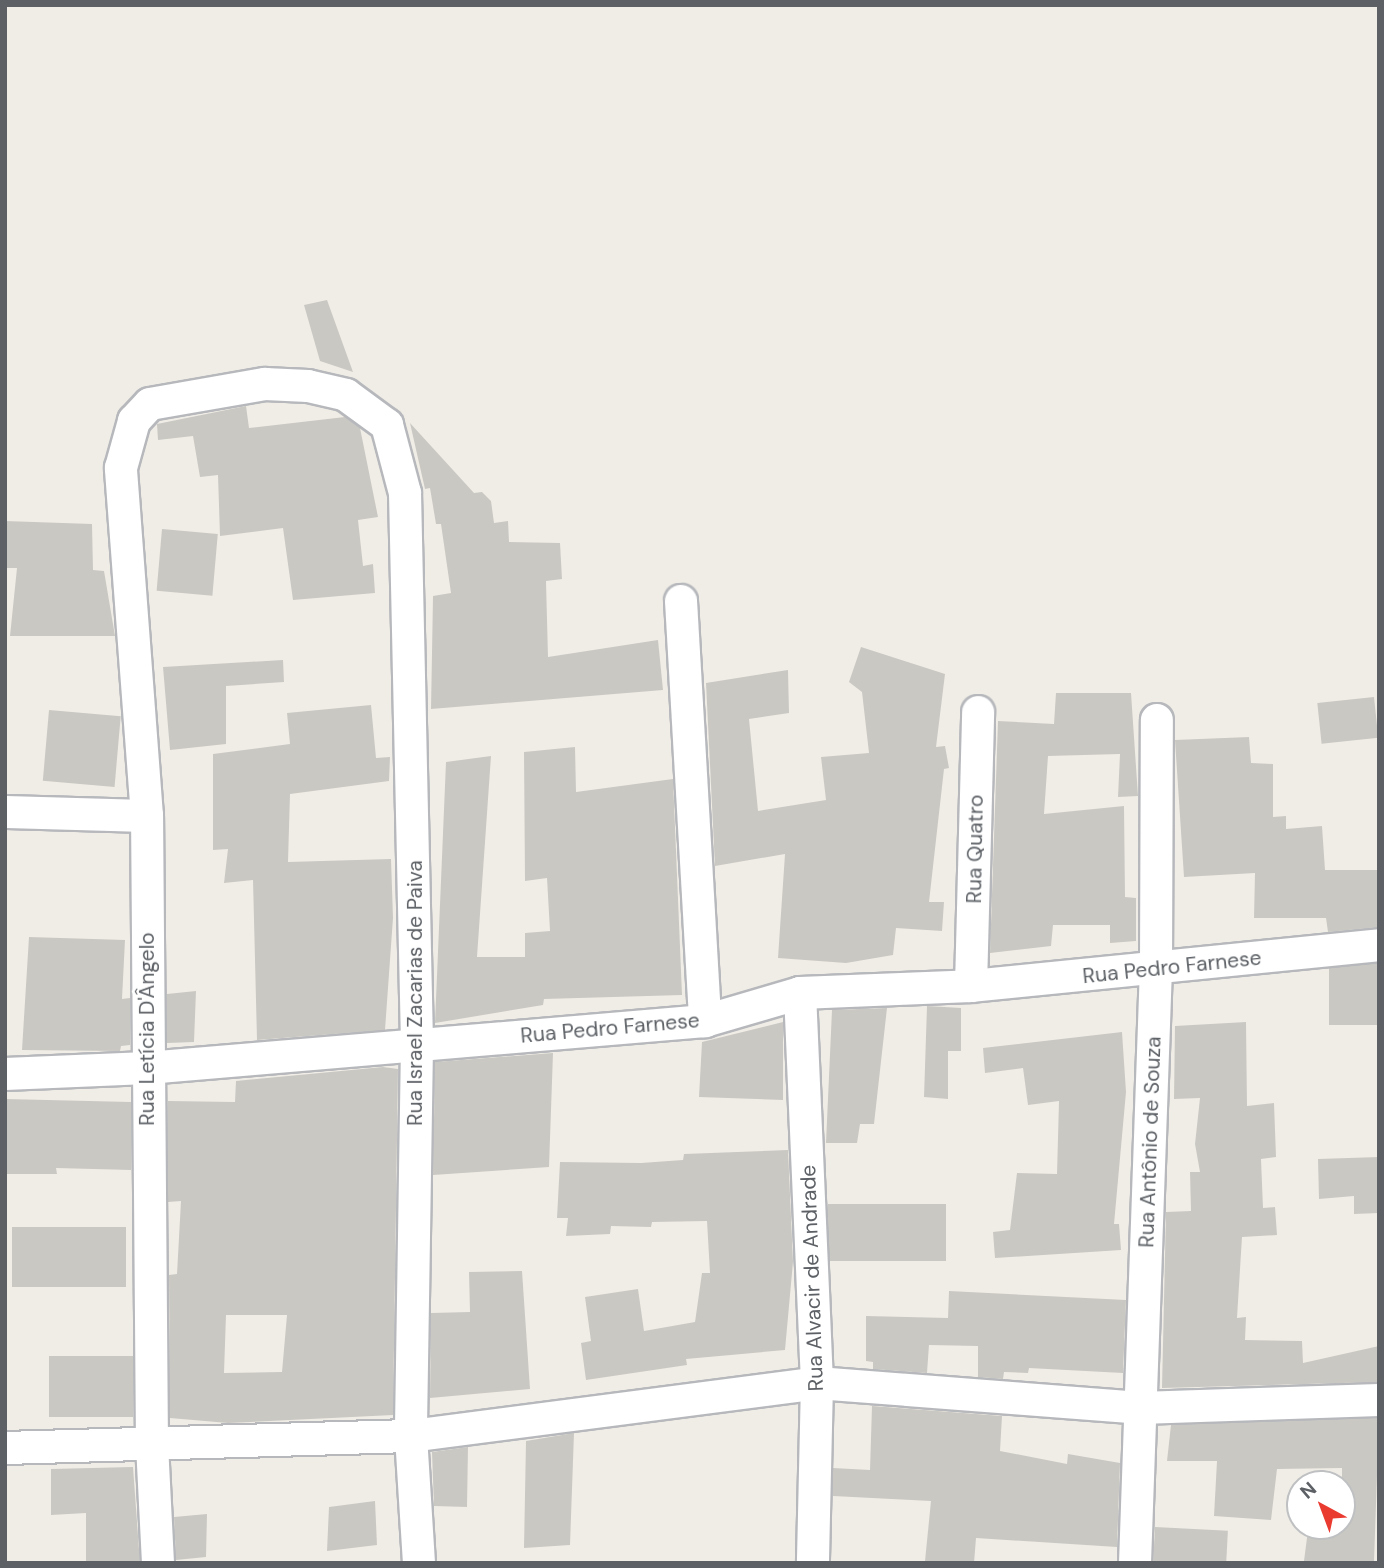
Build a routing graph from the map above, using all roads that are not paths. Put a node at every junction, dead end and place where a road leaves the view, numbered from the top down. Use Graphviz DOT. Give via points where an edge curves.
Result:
graph roads {
  1 [pos="387,425"];
  2 [pos="681,601"];
  3 [pos="978,712"];
  4 [pos="1157,720"];
  5 [pos="5,812"];
  6 [pos="147,817"];
  7 [pos="1379,945"];
  8 [pos="1156,969"];
  9 [pos="971,986"];
  10 [pos="800,993"];
  11 [pos="705,1021"];
  12 [pos="417,1045"];
  13 [pos="147,1068"];
  14 [pos="5,1074"];
  15 [pos="817,1382"];
  16 [pos="1379,1400"];
  17 [pos="1140,1408"];
  18 [pos="411,1436"];
  19 [pos="152,1446"];
  20 [pos="5,1448"];
  21 [pos="158,1563"];
  22 [pos="419,1563"];
  23 [pos="813,1563"];
  24 [pos="1135,1563"];
  1 -- 6 [label="street, Rua Letícia D'Ângelo" via="346,395 308,386 265,384 150,404 127,437 120,496"];
  1 -- 12 [label="street, Rua Israel Zacarias de Paiva" via="407,525"];
  2 -- 11 [label="street"];
  3 -- 9 [label="street, Rua Quatro"];
  4 -- 8 [label="street, Rua Antônio de Souza"];
  5 -- 6 [label="street"];
  6 -- 13 [label="street, Rua Letícia D'Ângelo"];
  7 -- 8 [label="street, Rua Pedro Farnese"];
  8 -- 9 [label="street, Rua Pedro Farnese"];
  8 -- 17 [label="street, Rua Antônio de Souza"];
  9 -- 10 [label="street, Rua Pedro Farnese"];
  10 -- 11 [label="street, Rua Pedro Farnese"];
  10 -- 15 [label="street, Rua Alvacir de Andrade"];
  11 -- 12 [label="street, Rua Pedro Farnese"];
  12 -- 13 [label="street, Rua Pedro Farnese"];
  12 -- 18 [label="street, Rua Israel Zacarias de Paiva"];
  13 -- 14 [label="street, Rua Pedro Farnese"];
  13 -- 19 [label="street, Rua Letícia D'Ângelo"];
  15 -- 17 [label="street"];
  15 -- 18 [label="street"];
  15 -- 23 [label="street, Rua Alvacir de Andrade"];
  16 -- 17 [label="street"];
  17 -- 24 [label="street, Rua Antônio de Souza"];
  18 -- 19 [label="street"];
  18 -- 22 [label="street, Rua Israel Zacarias de Paiva"];
  19 -- 20 [label="street"];
  19 -- 21 [label="street, Rua Letícia D'Ângelo"];
}
